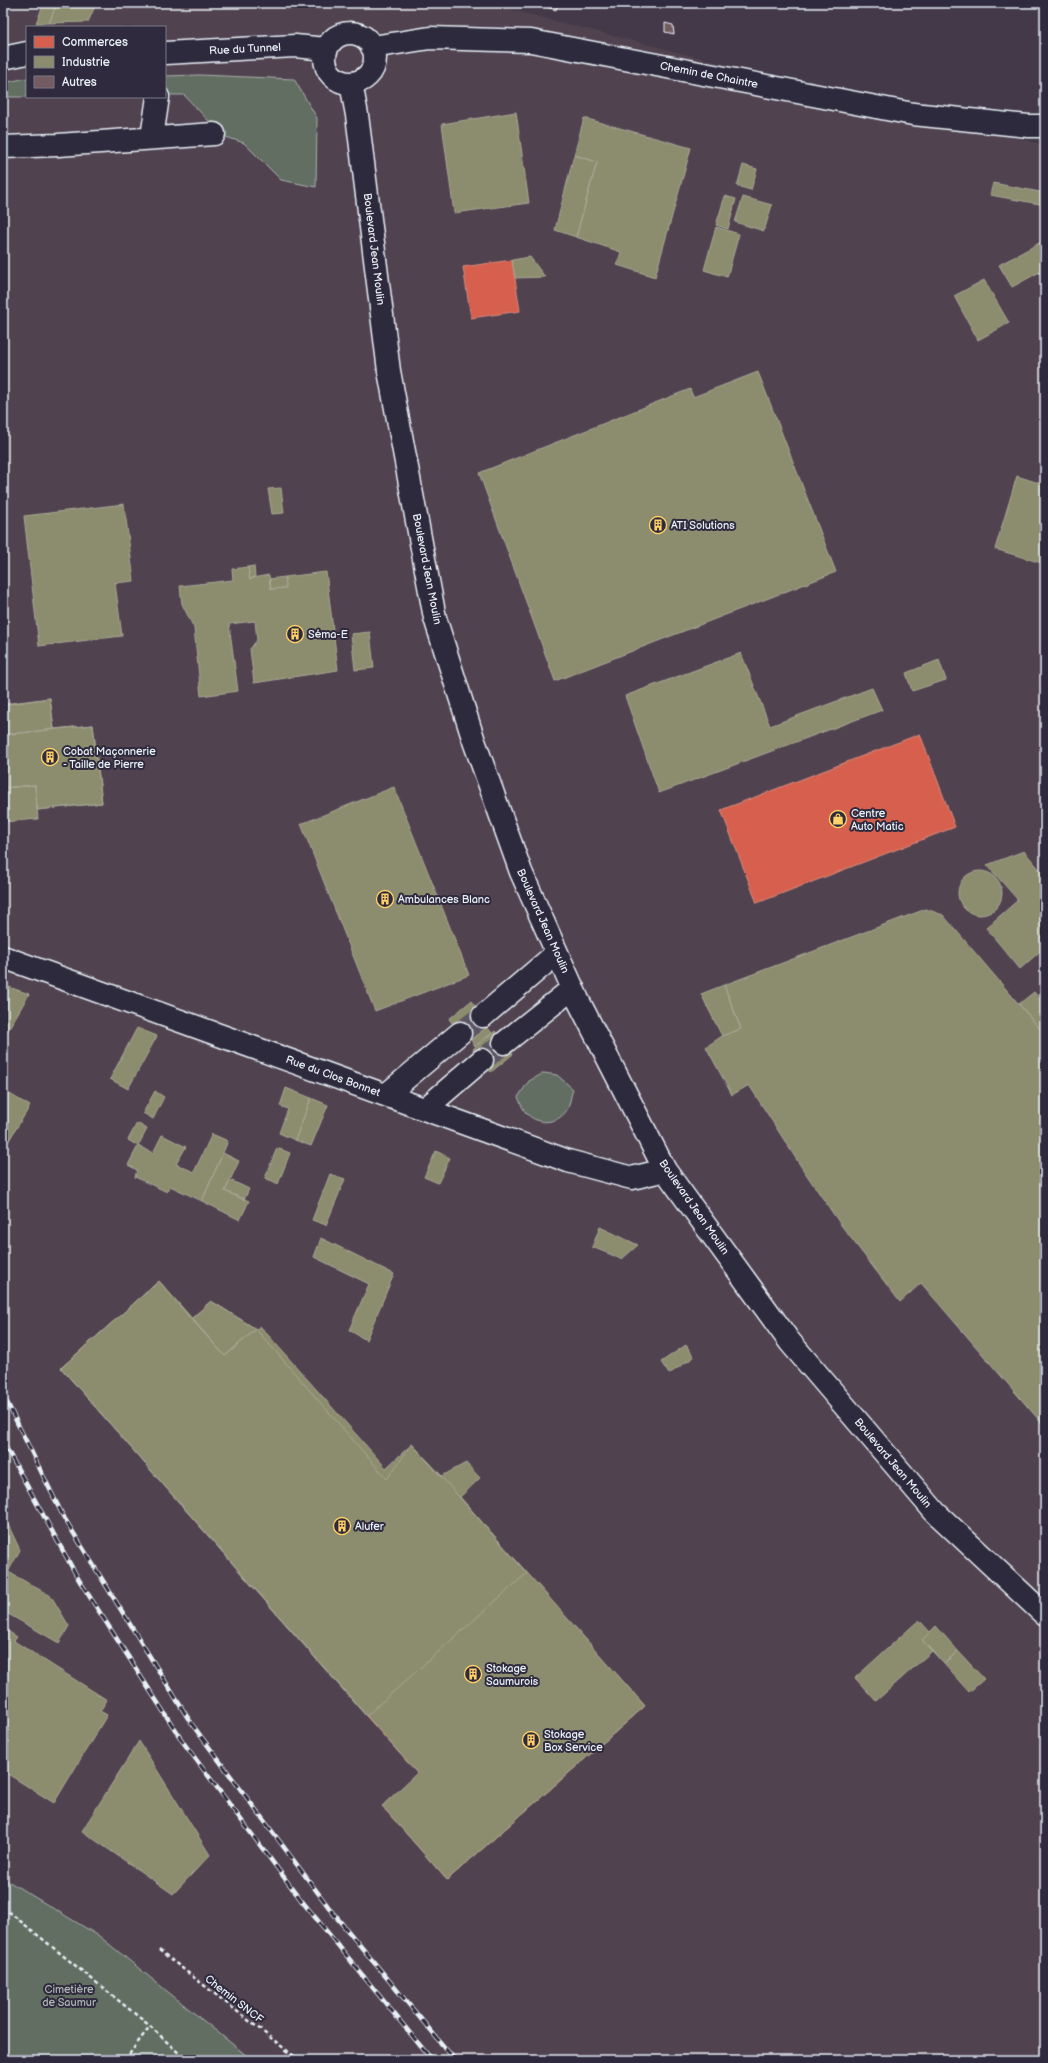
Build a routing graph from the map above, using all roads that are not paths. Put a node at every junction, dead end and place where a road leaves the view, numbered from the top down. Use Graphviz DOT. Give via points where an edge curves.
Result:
graph roads {
  1 [pos="3,46"];
  2 [pos="372,47"];
  3 [pos="326,49"];
  4 [pos="26,53"];
  5 [pos="26,53"];
  6 [pos="166,53"];
  7 [pos="3,58"];
  8 [pos="351,83"];
  9 [pos="158,98"];
  10 [pos="1045,126"];
  11 [pos="214,134"];
  12 [pos="152,137"];
  13 [pos="3,147"];
  14 [pos="557,953"];
  15 [pos="3,957"];
  16 [pos="573,988"];
  17 [pos="483,1016"];
  18 [pos="460,1033"];
  19 [pos="504,1042"];
  20 [pos="482,1060"];
  21 [pos="386,1095"];
  22 [pos="425,1109"];
  23 [pos="665,1170"];
  24 [pos="1045,1615"];
  1 -- 4 [label="street"];
  2 -- 3 [label="street" via="367,40 352,33 336,36"];
  2 -- 8 [label="street" via="374,63 371,70 366,77"];
  2 -- 10 [label="street, Chemin de Chaintre" via="430,38 532,41 913,114"];
  3 -- 6 [label="street, Rue du Tunnel" via="295,46"];
  3 -- 8 [label="street" via="324,57 329,73 343,82"];
  5 -- 7 [label="street"];
  8 -- 14 [label="street, Boulevard Jean Moulin" via="390,371 435,618 474,741 521,872"];
  9 -- 12 [label="street"];
  11 -- 12 [label="street"];
  12 -- 13 [label="street"];
  14 -- 16 [label="street, Boulevard Jean Moulin"];
  14 -- 17 [label="street"];
  15 -- 21 [label="street, Rue du Clos Bonnet"];
  16 -- 19 [label="street"];
  16 -- 23 [label="street, Boulevard Jean Moulin"];
  18 -- 21 [label="street"];
  20 -- 22 [label="street"];
  21 -- 22 [label="street, Rue du Clos Bonnet"];
  22 -- 23 [label="street, Rue du Clos Bonnet" via="568,1161 632,1178"];
  23 -- 24 [label="street, Boulevard Jean Moulin" via="790,1342 831,1391 935,1512"];
}
